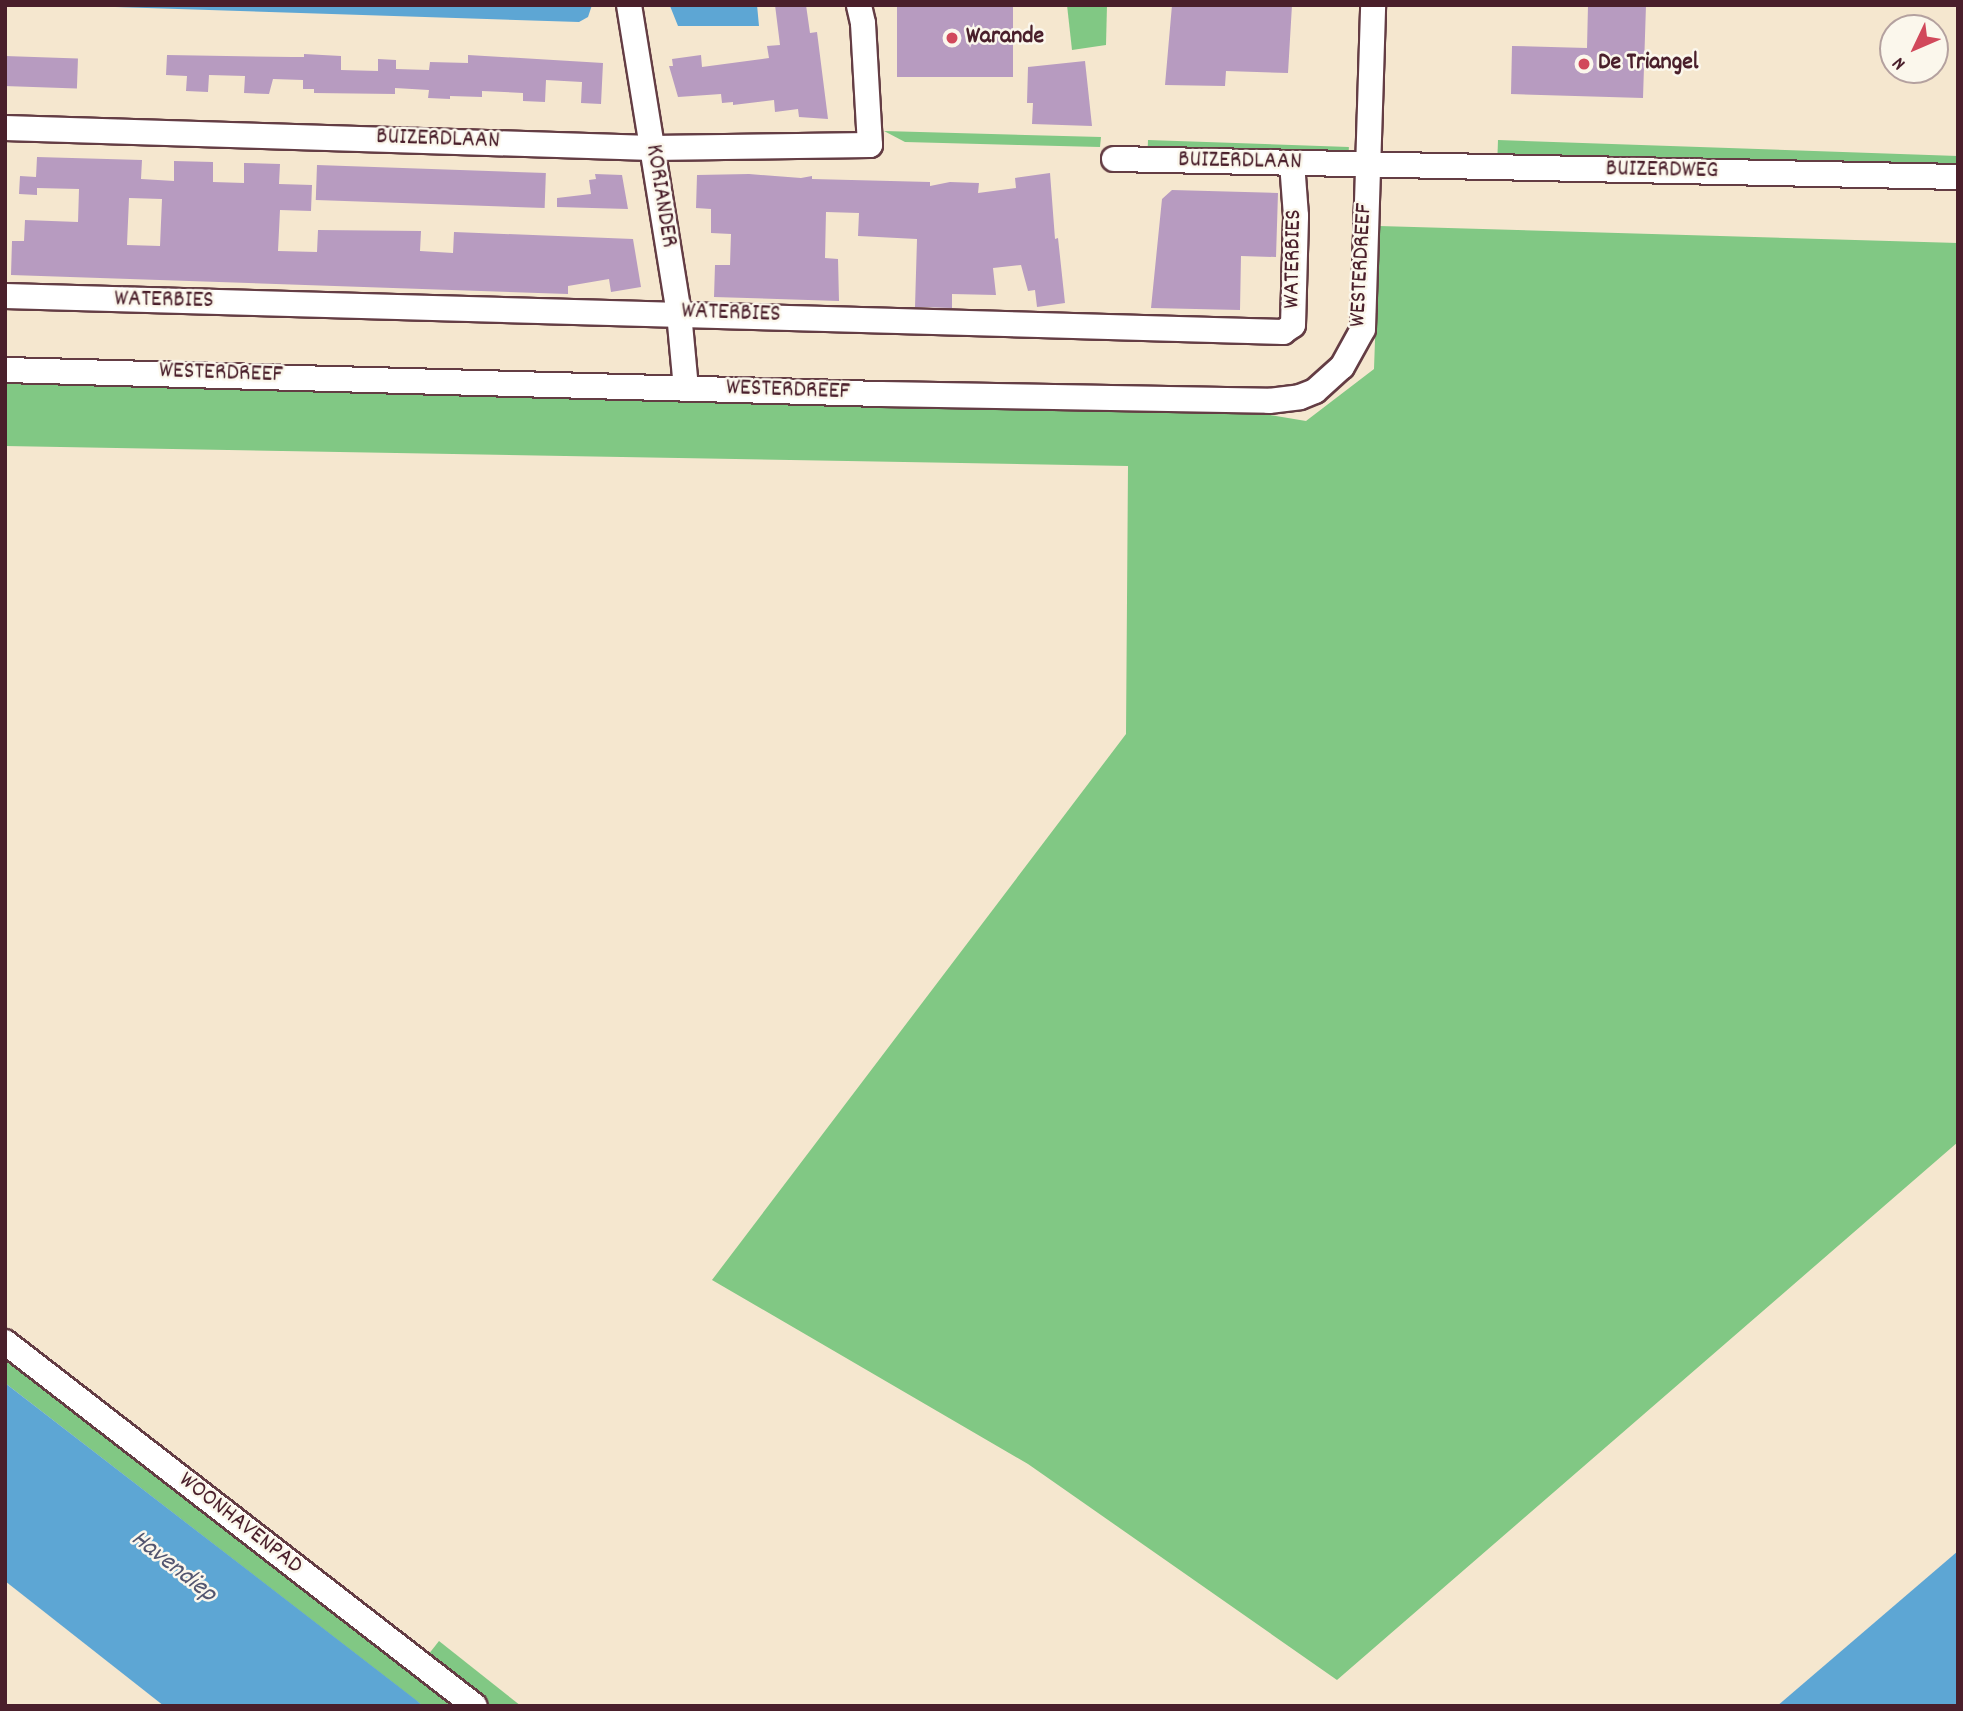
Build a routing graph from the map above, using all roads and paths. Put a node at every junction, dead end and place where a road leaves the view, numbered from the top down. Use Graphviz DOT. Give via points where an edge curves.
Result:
graph roads {
  1 [pos="629,5"];
  2 [pos="859,5"];
  3 [pos="1373,5"];
  4 [pos="5,128"];
  5 [pos="652,148"];
  6 [pos="1114,159"];
  7 [pos="1292,163"];
  8 [pos="1366,166"];
  9 [pos="1958,177"];
  10 [pos="5,296"];
  11 [pos="679,313"];
  12 [pos="9,368"];
  13 [pos="686,388"];
  14 [pos="5,1342"];
  15 [pos="475,1706"];
  1 -- 5 [label="street, KORIANDER"];
  2 -- 5 [label="street, BUIZERDLAAN" via="870,145"];
  3 -- 8 [label="street, WESTERDREEF"];
  4 -- 5 [label="street, BUIZERDLAAN"];
  5 -- 11 [label="street, KORIANDER"];
  6 -- 7 [label="street, BUIZERDLAAN"];
  7 -- 8 [label="street, BUIZERDLAAN"];
  7 -- 11 [label="street, WATERBIES" via="1296,216 1293,324 1283,331"];
  8 -- 9 [label="street, BUIZERDWEG"];
  8 -- 13 [label="street, WESTERDREEF" via="1363,329 1342,367 1315,391 1300,397 1241,401"];
  10 -- 11 [label="street, WATERBIES"];
  11 -- 13 [label="street, KORIANDER"];
  12 -- 13 [label="street, WESTERDREEF"];
  14 -- 15 [label="street, WOONHAVENPAD"];
}
